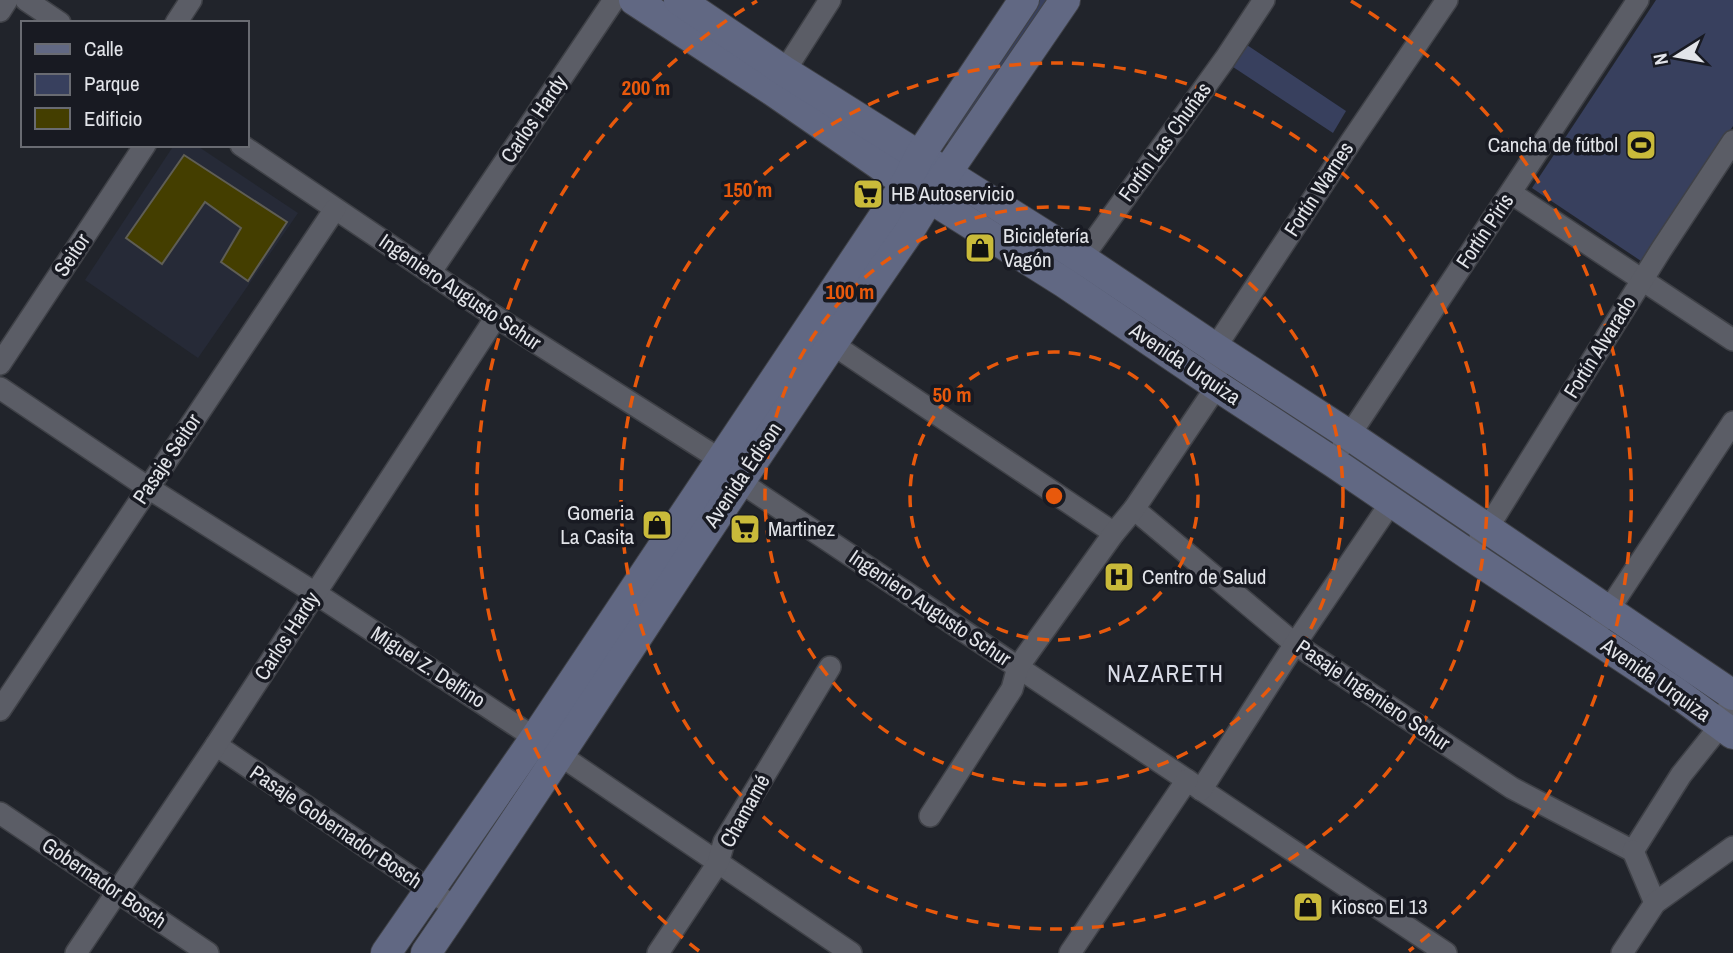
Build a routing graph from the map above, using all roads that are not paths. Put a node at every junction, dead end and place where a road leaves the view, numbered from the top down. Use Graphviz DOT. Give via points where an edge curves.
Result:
graph roads {
  1 [pos="7,0"];
  2 [pos="26,0"];
  3 [pos="191,0"];
  4 [pos="614,0"];
  5 [pos="634,0"];
  6 [pos="679,0"];
  7 [pos="830,0"];
  8 [pos="1024,0"];
  9 [pos="1065,0"];
  10 [pos="1264,0"];
  11 [pos="1447,0"];
  12 [pos="1638,0"];
  13 [pos="0,11"];
  14 [pos="57,21"];
  15 [pos="177,21"];
  16 [pos="778,80"];
  17 [pos="1733,141"];
  18 [pos="144,147"];
  19 [pos="244,147"];
  20 [pos="920,155"];
  21 [pos="948,172"];
  22 [pos="918,190"];
  23 [pos="1511,193"];
  24 [pos="335,209"];
  25 [pos="1081,258"];
  26 [pos="430,273"];
  27 [pos="1643,280"];
  28 [pos="1065,282"];
  29 [pos="496,317"];
  30 [pos="820,336"];
  31 [pos="1733,340"];
  32 [pos="1215,348"];
  33 [pos="0,364"];
  34 [pos="1217,386"];
  35 [pos="0,388"];
  36 [pos="1733,422"];
  37 [pos="1349,435"];
  38 [pos="1333,461"];
  39 [pos="730,470"];
  40 [pos="147,487"];
  41 [pos="1392,502"];
  42 [pos="1134,509"];
  43 [pos="1488,529"];
  44 [pos="1114,533"];
  45 [pos="1468,554"];
  46 [pos="315,593"];
  47 [pos="1609,610"];
  48 [pos="1592,635"];
  49 [pos="1295,645"];
  50 [pos="830,667"];
  51 [pos="1018,667"];
  52 [pos="1733,696"];
  53 [pos="0,709"];
  54 [pos="1727,729"];
  55 [pos="535,738"];
  56 [pos="216,745"];
  57 [pos="559,756"];
  58 [pos="1194,785"];
  59 [pos="0,813"];
  60 [pos="930,816"];
  61 [pos="1733,847"];
  62 [pos="1633,851"];
  63 [pos="718,863"];
  64 [pos="429,890"];
  65 [pos="117,892"];
  66 [pos="1656,903"];
  67 [pos="456,908"];
  68 [pos="823,945"];
  69 [pos="76,953"];
  70 [pos="208,953"];
  71 [pos="386,953"];
  72 [pos="426,953"];
  73 [pos="658,953"];
  74 [pos="851,953"];
  75 [pos="1070,953"];
  76 [pos="1446,953"];
  77 [pos="1622,953"];
  1 -- 13 [label="street"];
  2 -- 14 [label="street"];
  3 -- 15 [label="street"];
  4 -- 26 [label="street, Carlos Hardy"];
  5 -- 16 [label="main road, Avenida Urquiza"];
  6 -- 16 [label="main road, Avenida Urquiza"];
  7 -- 16 [label="street"];
  8 -- 20 [label="main road, Avenida Édison"];
  9 -- 21 [label="main road, Avenida Édison"];
  10 -- 25 [label="street, Fortín Las Chuñas"];
  11 -- 32 [label="street, Fortín Warnes"];
  12 -- 23 [label="street, Fortín Piris"];
  16 -- 20 [label="main road, Avenida Urquiza"];
  16 -- 22 [label="main road, Avenida Urquiza"];
  17 -- 27 [label="street, Fortín Alvarado"];
  18 -- 33 [label="street, Seitor"];
  19 -- 24 [label="street, Ingeniero Augusto Schur"];
  20 -- 21 [label="main road, Avenida Urquiza"];
  20 -- 22 [label="main road, Avenida Édison"];
  21 -- 22 [label="main road, Avenida Édison"];
  21 -- 25 [label="main road, Avenida Urquiza"];
  22 -- 28 [label="main road, Avenida Urquiza"];
  22 -- 30 [label="main road, Avenida Édison"];
  23 -- 27 [label="street"];
  23 -- 37 [label="street, Fortín Piris"];
  24 -- 26 [label="street, Ingeniero Augusto Schur"];
  24 -- 40 [label="street, Pasaje Seitor"];
  25 -- 28 [label="street, Fortín Las Chuñas"];
  25 -- 32 [label="main road, Avenida Urquiza"];
  26 -- 29 [label="street, Ingeniero Augusto Schur"];
  27 -- 31 [label="street"];
  27 -- 43 [label="street, Fortín Alvarado"];
  28 -- 34 [label="main road, Avenida Urquiza"];
  29 -- 39 [label="street, Ingeniero Augusto Schur"];
  29 -- 46 [label="street, Carlos Hardy"];
  30 -- 39 [label="main road, Avenida Édison"];
  30 -- 44 [label="street"];
  32 -- 34 [label="street"];
  32 -- 37 [label="main road, Avenida Urquiza"];
  34 -- 38 [label="main road, Avenida Urquiza"];
  34 -- 42 [label="street"];
  35 -- 40 [label="street, Miguel Z. Delfino"];
  36 -- 47 [label="street"];
  37 -- 38 [label="street, Fortín Piris"];
  37 -- 43 [label="main road, Avenida Urquiza"];
  38 -- 41 [label="main road, Avenida Urquiza"];
  39 -- 51 [label="street, Ingeniero Augusto Schur"];
  39 -- 55 [label="main road, Avenida Édison"];
  39 -- 57 [label="main road, Avenida Édison"];
  40 -- 46 [label="street, Miguel Z. Delfino"];
  40 -- 53 [label="street, Pasaje Seitor"];
  41 -- 45 [label="main road, Avenida Urquiza"];
  41 -- 49 [label="street"];
  42 -- 44 [label="street"];
  42 -- 49 [label="street, Pasaje Ingeniero Schur"];
  43 -- 45 [label="street, Fortín Alvarado"];
  43 -- 47 [label="main road, Avenida Urquiza"];
  44 -- 51 [label="street"];
  45 -- 48 [label="main road, Avenida Urquiza"];
  46 -- 55 [label="street, Miguel Z. Delfino"];
  46 -- 56 [label="street, Carlos Hardy"];
  47 -- 48 [label="street"];
  47 -- 52 [label="main road, Avenida Urquiza"];
  48 -- 54 [label="main road, Avenida Urquiza"];
  49 -- 58 [label="street"];
  49 -- 62 [label="street, Pasaje Ingeniero Schur" via="1512,788"];
  50 -- 63 [label="street, Chamamé" via="724,842"];
  51 -- 58 [label="street, Ingeniero Augusto Schur"];
  51 -- 60 [label="street" via="1012,689"];
  52 -- 54 [label="street"];
  54 -- 62 [label="street" via="1681,775"];
  55 -- 57 [label="street, Miguel Z. Delfino"];
  55 -- 64 [label="main road, Avenida Édison"];
  56 -- 64 [label="street, Pasaje Gobernador Bosch"];
  56 -- 65 [label="street, Carlos Hardy"];
  57 -- 63 [label="street, Miguel Z. Delfino"];
  57 -- 67 [label="main road, Avenida Édison"];
  58 -- 75 [label="street"];
  58 -- 76 [label="street, Ingeniero Augusto Schur"];
  59 -- 65 [label="street, Gobernador Bosch"];
  61 -- 66 [label="street"];
  62 -- 66 [label="street"];
  63 -- 68 [label="street, Miguel Z. Delfino"];
  63 -- 73 [label="street, Chamamé"];
  64 -- 67 [label="street, Pasaje Gobernador Bosch"];
  64 -- 71 [label="main road, Avenida Édison"];
  65 -- 69 [label="street, Carlos Hardy"];
  65 -- 70 [label="street, Gobernador Bosch"];
  66 -- 77 [label="street"];
  67 -- 72 [label="main road, Avenida Édison"];
  68 -- 74 [label="street, Miguel Z. Delfino"];
}
